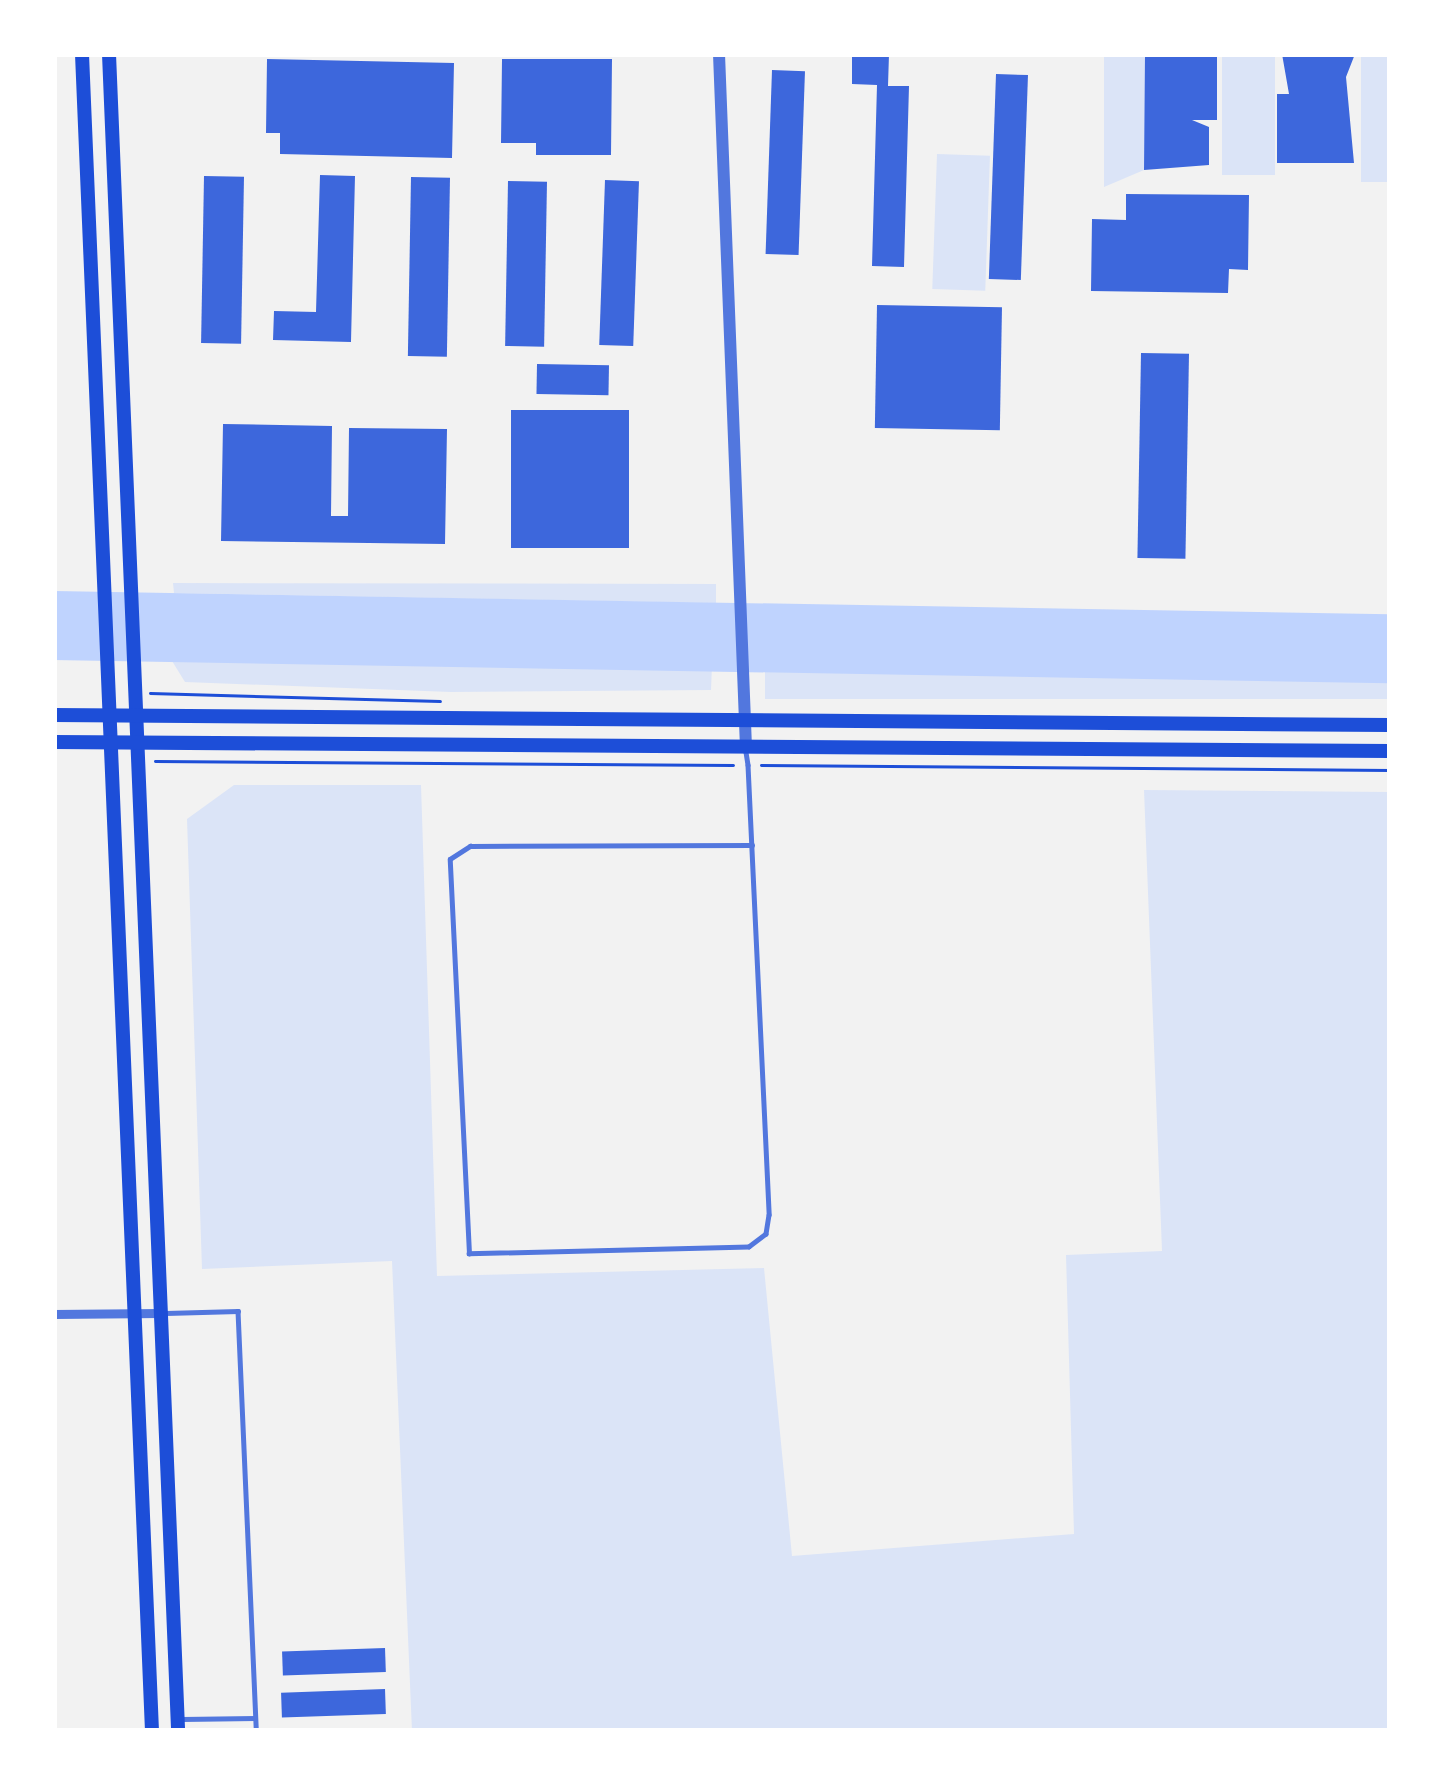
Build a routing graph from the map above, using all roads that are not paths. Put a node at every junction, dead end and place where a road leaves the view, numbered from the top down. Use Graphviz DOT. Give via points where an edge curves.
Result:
graph roads {
  1 [pos="82,54"];
  2 [pos="109,54"];
  3 [pos="719,54"];
  4 [pos="54,715"];
  5 [pos="103,715"];
  6 [pos="136,717"];
  7 [pos="744,721"];
  8 [pos="1390,725"];
  9 [pos="54,742"];
  10 [pos="104,742"];
  11 [pos="136,742"];
  12 [pos="746,747"];
  13 [pos="1390,752"];
  14 [pos="752,845"];
  15 [pos="160,1313"];
  16 [pos="54,1314"];
  17 [pos="134,1314"];
  18 [pos="255,1718"];
  19 [pos="178,1725"];
  20 [pos="152,1731"];
  21 [pos="256,1731"];
  1 -- 5 [label="main road"];
  2 -- 6 [label="main road"];
  3 -- 7 [label="street"];
  4 -- 5 [label="main road"];
  5 -- 6 [label="main road"];
  5 -- 10 [label="main road"];
  6 -- 7 [label="main road"];
  6 -- 11 [label="main road"];
  7 -- 8 [label="main road"];
  7 -- 12 [label="street"];
  9 -- 10 [label="main road"];
  10 -- 11 [label="main road"];
  10 -- 17 [label="main road"];
  11 -- 12 [label="main road"];
  11 -- 15 [label="main road"];
  12 -- 13 [label="main road"];
  12 -- 14 [label="lane"];
  14 -- 14 [label="lane" via="470,846 451,860 469,1254 760,1243 769,1216"];
  15 -- 17 [label="street"];
  15 -- 18 [label="lane" via="238,1310"];
  15 -- 19 [label="main road"];
  16 -- 17 [label="street"];
  17 -- 20 [label="main road"];
  18 -- 19 [label="lane"];
  18 -- 21 [label="lane"];
}
